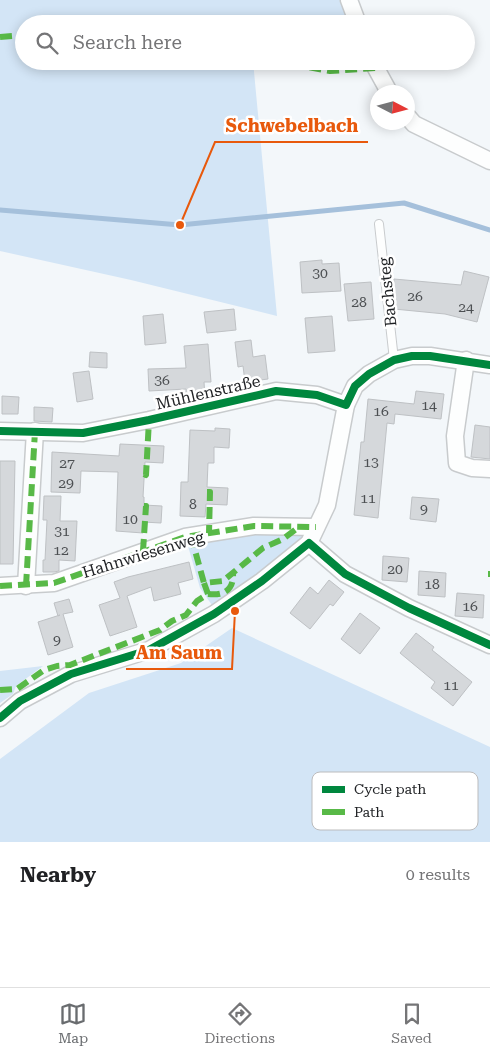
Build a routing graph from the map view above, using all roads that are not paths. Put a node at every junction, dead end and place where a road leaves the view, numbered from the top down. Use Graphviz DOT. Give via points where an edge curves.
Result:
graph roads {
  1 [pos="349,0"];
  2 [pos="355,15"];
  3 [pos="377,70"];
  4 [pos="385,85"];
  5 [pos="415,124"];
  6 [pos="490,162"];
  7 [pos="380,224"];
  8 [pos="394,360"];
  9 [pos="466,360"];
  10 [pos="490,365"];
  11 [pos="346,405"];
  12 [pos="0,431"];
  13 [pos="35,431"];
  14 [pos="490,469"];
  15 [pos="316,528"];
  16 [pos="309,543"];
  17 [pos="0,586"];
  18 [pos="26,586"];
  19 [pos="490,645"];
  20 [pos="0,718"];
  1 -- 2 [label="street"];
  3 -- 4 [label="street"];
  5 -- 6 [label="street"];
  7 -- 8 [label="lane, Bachsteg"];
  8 -- 9 [label="street" via="430,356"];
  8 -- 11 [label="street" via="355,386"];
  9 -- 10 [label="street"];
  9 -- 14 [label="street" via="455,436 457,463"];
  11 -- 13 [label="street, Mühlenstraße" via="317,396 276,391 83,432"];
  11 -- 15 [label="street" via="327,505"];
  12 -- 13 [label="street, Mühlenstraße"];
  13 -- 18 [label="street"];
  15 -- 16 [label="street"];
  15 -- 18 [label="street, Hahnwiesenweg" via="254,526 185,537 54,583"];
  16 -- 19 [label="street" via="345,574"];
  16 -- 20 [label="street" via="214,614 149,650 71,674 20,701"];
  17 -- 18 [label="street, Hahnwiesenweg"];
}
